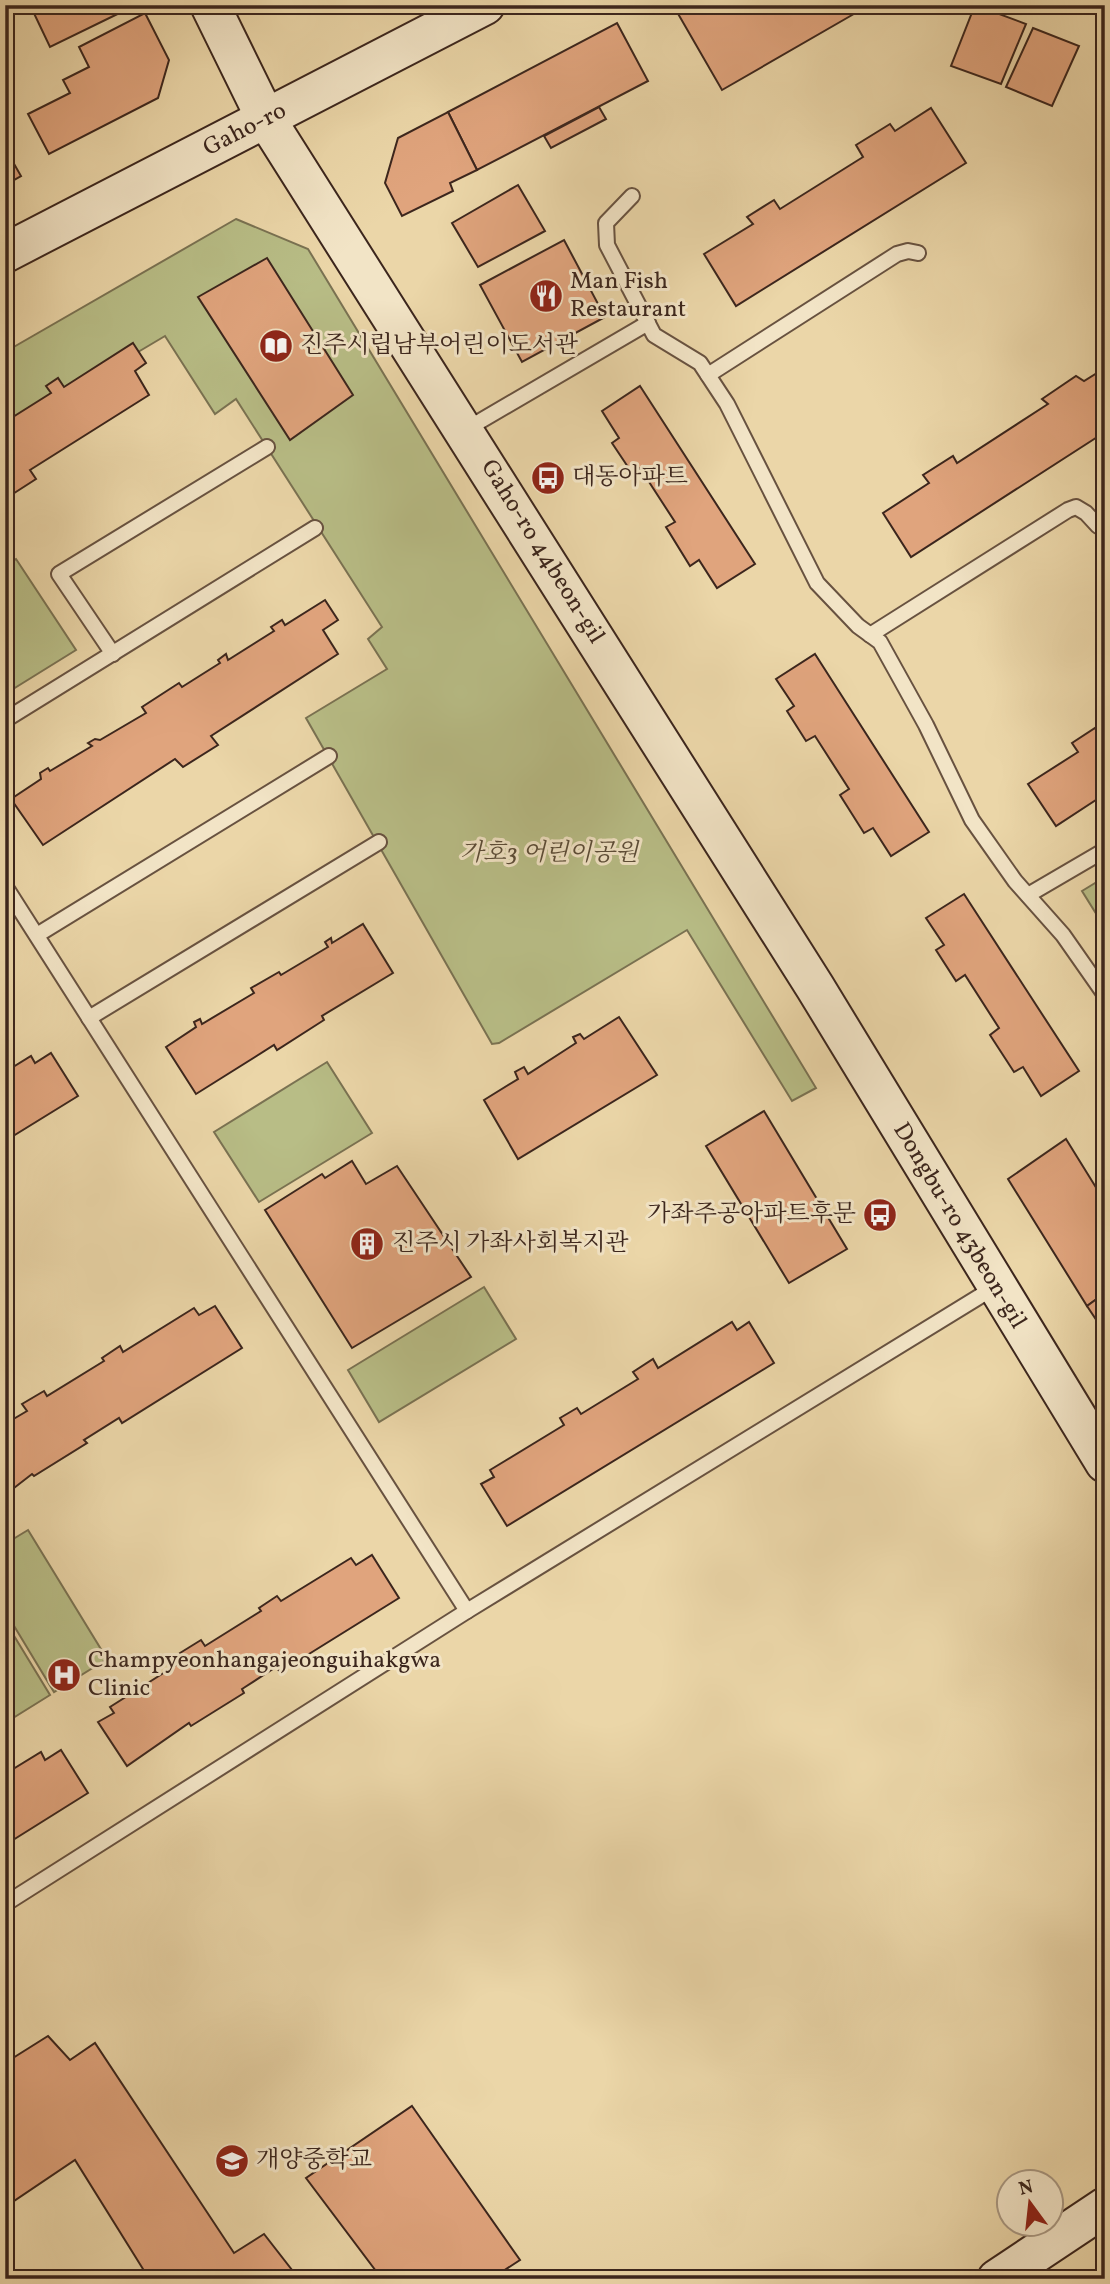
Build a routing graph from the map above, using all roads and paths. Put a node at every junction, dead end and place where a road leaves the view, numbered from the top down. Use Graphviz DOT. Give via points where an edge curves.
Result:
graph roads {
  1 [pos="211,5"];
  2 [pos="485,5"];
  3 [pos="266,119"];
  4 [pos="632,196"];
  5 [pos="5,253"];
  6 [pos="918,253"];
  7 [pos="648,323"];
  8 [pos="708,374"];
  9 [pos="465,430"];
  10 [pos="267,447"];
  11 [pos="1098,526"];
  12 [pos="314,528"];
  13 [pos="870,635"];
  14 [pos="113,654"];
  15 [pos="5,720"];
  16 [pos="329,756"];
  17 [pos="379,842"];
  18 [pos="1105,850"];
  19 [pos="5,886"];
  20 [pos="1028,895"];
  21 [pos="37,935"];
  22 [pos="815,988"];
  23 [pos="1105,995"];
  24 [pos="89,1018"];
  25 [pos="996,1286"];
  26 [pos="1105,1463"];
  27 [pos="467,1611"];
  28 [pos="5,1904"];
  29 [pos="1101,2208"];
  30 [pos="997,2279"];
  1 -- 3 [label="street, Gaho-ro 44beon-gil"];
  2 -- 3 [label="street, Gaho-ro"];
  3 -- 5 [label="street, Gaho-ro"];
  3 -- 9 [label="street, Gaho-ro 44beon-gil"];
  4 -- 7 [label="lane" via="606,223 607,245"];
  6 -- 8 [label="lane" via="897,254"];
  7 -- 8 [label="lane" via="654,335 700,363"];
  7 -- 9 [label="lane"];
  8 -- 13 [label="lane" via="817,583"];
  9 -- 22 [label="street, Gaho-ro 44beon-gil"];
  10 -- 14 [label="lane" via="59,573"];
  11 -- 13 [label="lane" via="1076,507 1068,510"];
  12 -- 14 [label="lane"];
  13 -- 20 [label="lane" via="880,642 926,725 972,820"];
  14 -- 15 [label="lane"];
  16 -- 21 [label="lane"];
  17 -- 24 [label="lane"];
  18 -- 20 [label="lane"];
  19 -- 21 [label="lane"];
  20 -- 23 [label="lane" via="1063,934"];
  21 -- 24 [label="lane"];
  22 -- 25 [label="street, Dongbu-ro 43beon-gil"];
  24 -- 27 [label="lane"];
  25 -- 26 [label="street, Dongbu-ro 43beon-gil"];
  25 -- 27 [label="lane"];
  27 -- 28 [label="lane"];
  29 -- 30 [label="street"];
}
